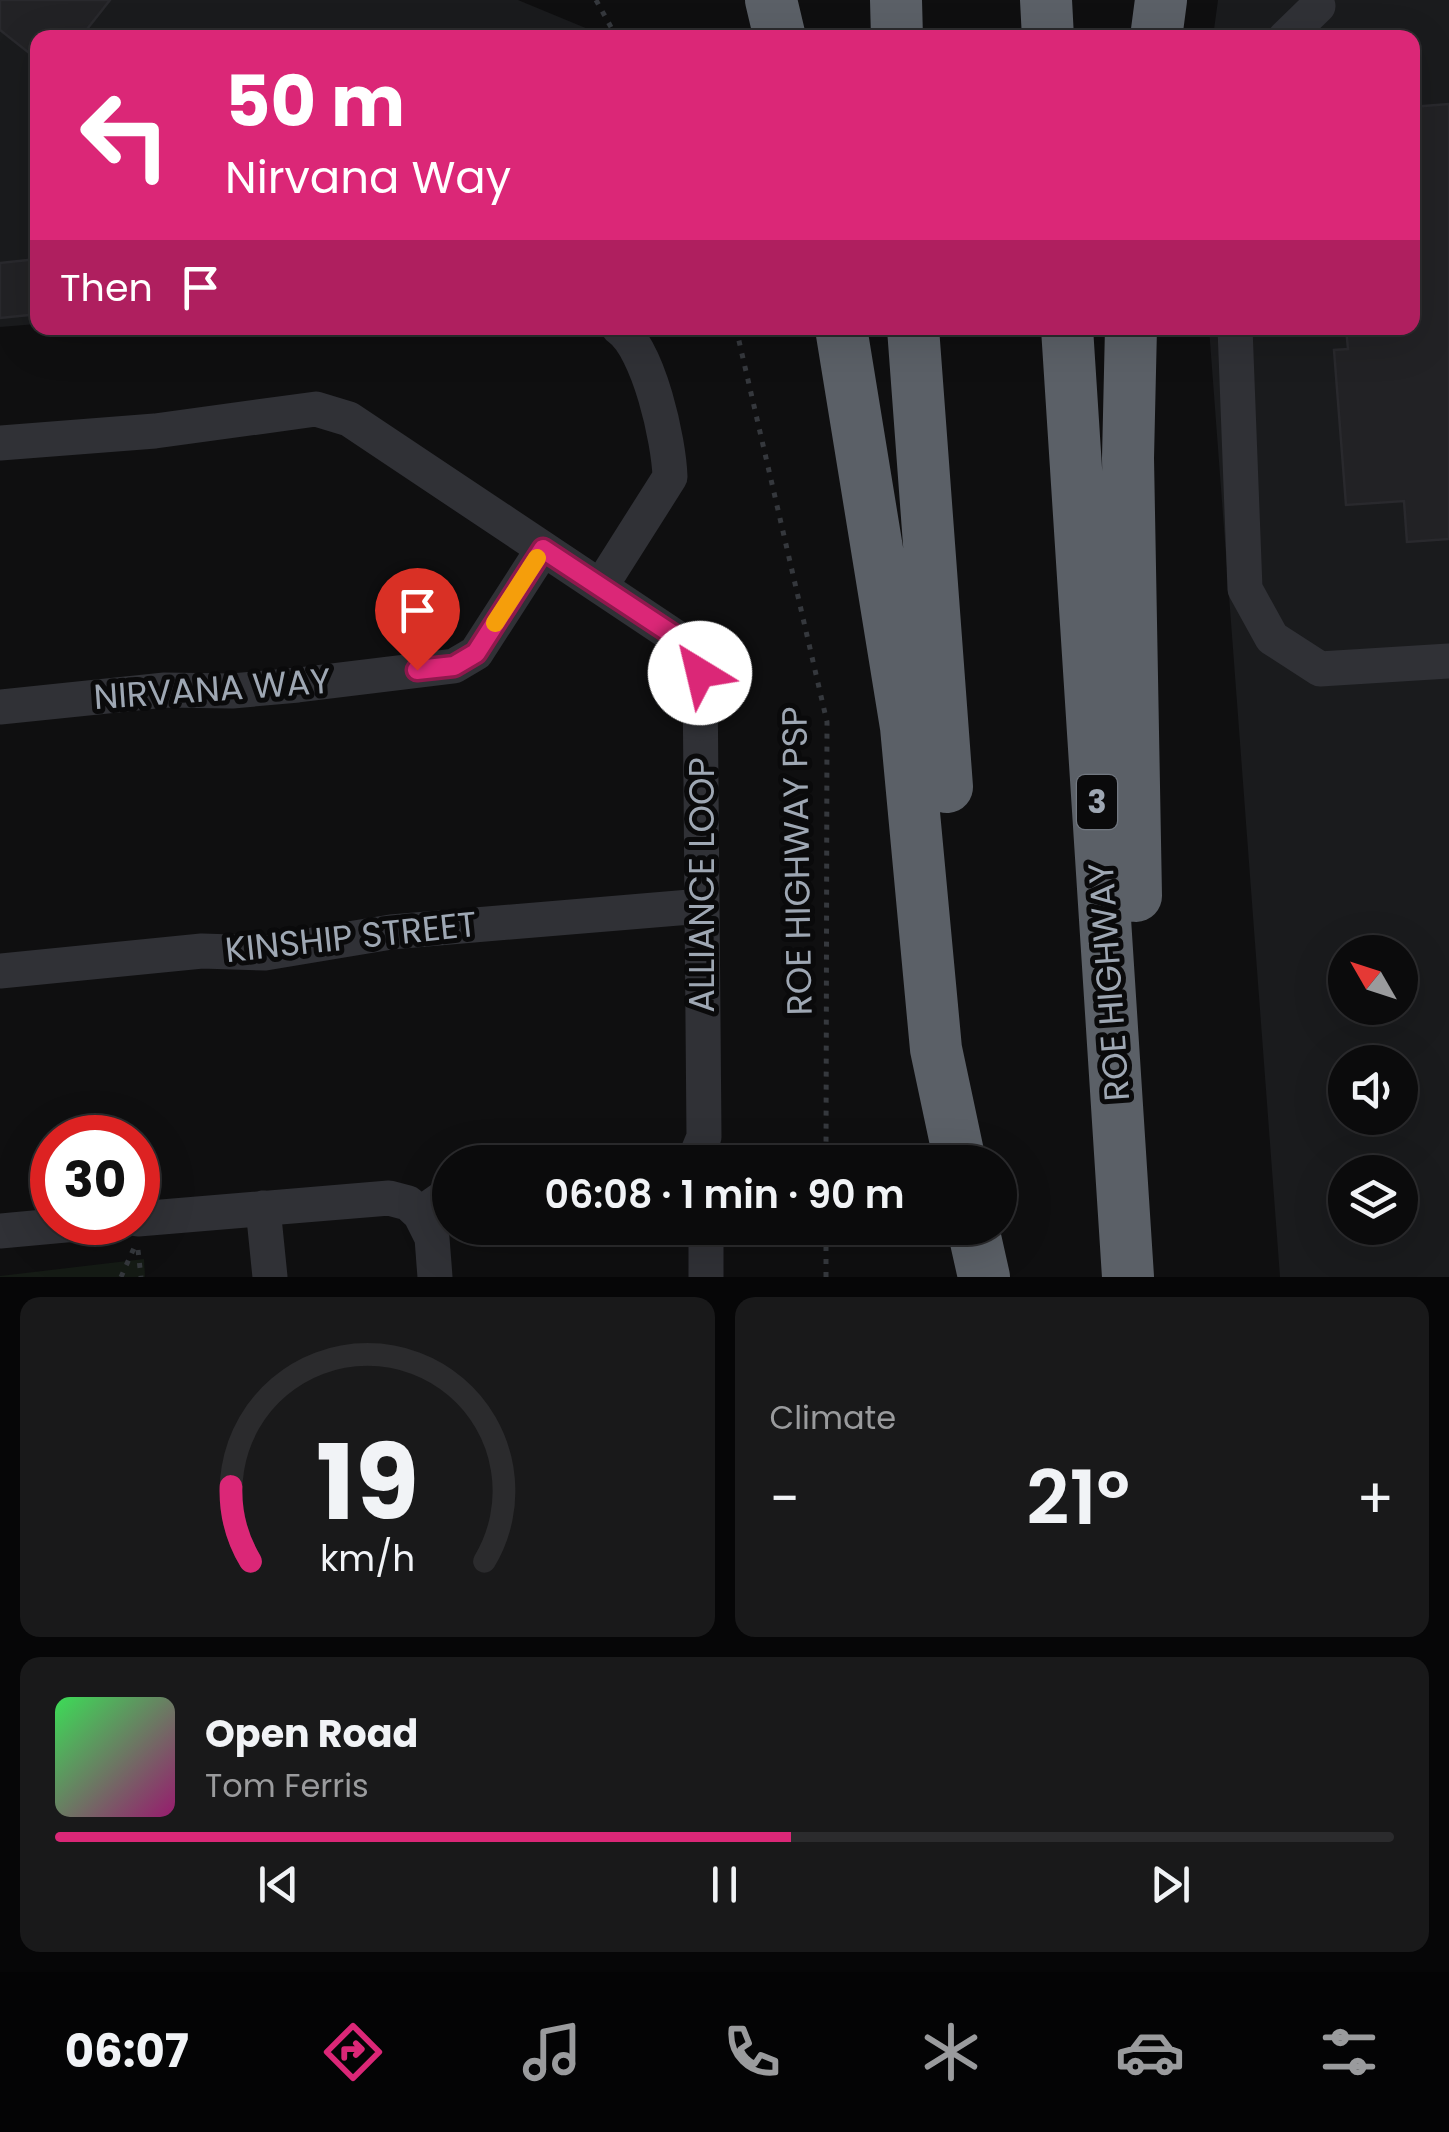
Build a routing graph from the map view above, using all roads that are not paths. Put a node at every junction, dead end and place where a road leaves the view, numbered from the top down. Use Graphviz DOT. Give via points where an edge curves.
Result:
graph roads {
  1 [pos="771,0"];
  2 [pos="896,0"];
  3 [pos="1046,0"];
  4 [pos="1162,0"];
  5 [pos="1318,6"];
  6 [pos="778,30"];
  7 [pos="897,30"];
  8 [pos="1048,30"];
  9 [pos="1157,30"];
  10 [pos="1294,30"];
  11 [pos="630,335"];
  12 [pos="842,335"];
  13 [pos="913,335"];
  14 [pos="1067,335"];
  15 [pos="1131,335"];
  16 [pos="1235,335"];
  17 [pos="0,443"];
  18 [pos="543,549"];
  19 [pos="601,586"];
  20 [pos="1449,660"];
  21 [pos="0,706"];
  22 [pos="702,906"];
  23 [pos="0,971"];
  24 [pos="701,1145"];
  25 [pos="956,1145"];
  26 [pos="979,1145"];
  27 [pos="432,1206"];
  28 [pos="264,1208"];
  29 [pos="420,1214"];
  30 [pos="30,1228"];
  31 [pos="160,1229"];
  32 [pos="0,1231"];
  33 [pos="706,1245"];
  34 [pos="978,1245"];
  35 [pos="985,1245"];
  36 [pos="270,1277"];
  37 [pos="435,1277"];
  38 [pos="706,1277"];
  39 [pos="986,1277"];
  40 [pos="1128,1277"];
  41 [pos="1141,1277"];
  1 -- 6 [label="highway"];
  2 -- 7 [label="highway"];
  3 -- 8 [label="highway"];
  4 -- 9 [label="highway"];
  5 -- 10 [label="street"];
  11 -- 19 [label="street" via="646,368 670,478"];
  12 -- 25 [label="highway" via="906,727 936,1049"];
  13 -- 26 [label="highway"];
  14 -- 40 [label="highway, ROE HIGHWAY / 3"];
  15 -- 41 [label="highway"];
  16 -- 20 [label="street" via="1245,589 1272,638 1320,669"];
  17 -- 18 [label="street, ALLIANCE LOOP" via="332,412"];
  18 -- 19 [label="street, ALLIANCE LOOP"];
  18 -- 21 [label="street, NIRVANA WAY" via="476,653 454,666 265,688"];
  19 -- 22 [label="street, ALLIANCE LOOP" via="695,656"];
  22 -- 23 [label="street, KINSHIP STREET" via="391,932 265,953 202,952"];
  22 -- 24 [label="street, ALLIANCE LOOP"];
  27 -- 29 [label="street"];
  28 -- 29 [label="street" via="389,1198"];
  28 -- 31 [label="street"];
  28 -- 36 [label="street"];
  29 -- 37 [label="street" via="432,1238"];
  30 -- 32 [label="street"];
  33 -- 38 [label="street"];
  34 -- 39 [label="highway"];
  35 -- 39 [label="highway"];
}
